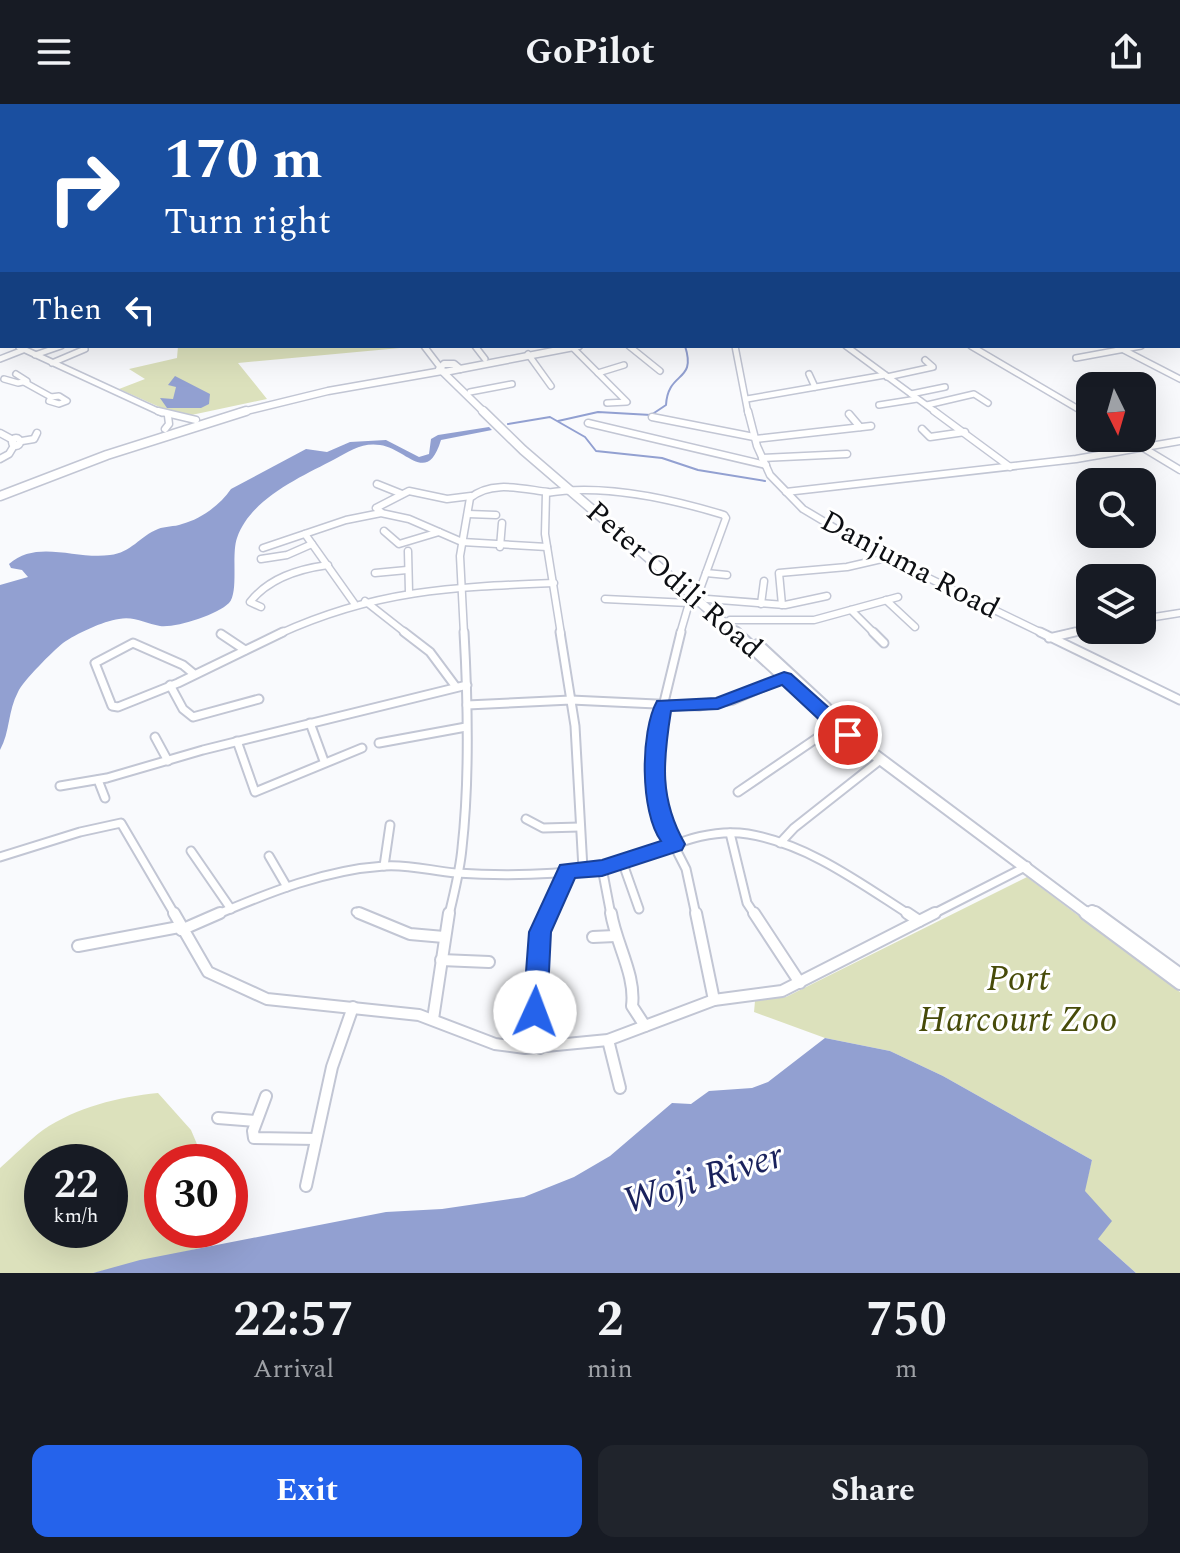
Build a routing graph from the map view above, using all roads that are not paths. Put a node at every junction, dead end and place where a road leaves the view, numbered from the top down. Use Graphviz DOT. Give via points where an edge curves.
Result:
graph roads {
  1 [pos="945,104"];
  2 [pos="970,104"];
  3 [pos="21,348"];
  4 [pos="55,348"];
  5 [pos="426,348"];
  6 [pos="477,348"];
  7 [pos="559,348"];
  8 [pos="561,348"];
  9 [pos="574,348"];
  10 [pos="631,348"];
  11 [pos="735,348"];
  12 [pos="849,348"];
  13 [pos="974,348"];
  14 [pos="1128,348"];
  15 [pos="85,349"];
  16 [pos="1122,349"];
  17 [pos="430,354"];
  18 [pos="528,354"];
  19 [pos="35,355"];
  20 [pos="1076,358"];
  21 [pos="485,359"];
  22 [pos="925,360"];
  23 [pos="52,363"];
  24 [pos="624,365"];
  25 [pos="455,367"];
  26 [pos="441,370"];
  27 [pos="660,371"];
  28 [pos="1180,372"];
  29 [pos="598,373"];
  30 [pos="809,374"];
  31 [pos="1171,375"];
  32 [pos="886,376"];
  33 [pos="1180,379"];
  34 [pos="2,380"];
  35 [pos="24,382"];
  36 [pos="512,384"];
  37 [pos="551,386"];
  38 [pos="815,387"];
  39 [pos="945,387"];
  40 [pos="470,392"];
  41 [pos="914,396"];
  42 [pos="747,399"];
  43 [pos="607,403"];
  44 [pos="988,403"];
  45 [pos="879,405"];
  46 [pos="927,405"];
  47 [pos="58,407"];
  48 [pos="1076,408"];
  49 [pos="849,414"];
  50 [pos="168,416"];
  51 [pos="652,417"];
  52 [pos="196,420"];
  53 [pos="588,423"];
  54 [pos="871,426"];
  55 [pos="860,427"];
  56 [pos="165,429"];
  57 [pos="922,429"];
  58 [pos="965,432"];
  59 [pos="0,433"];
  60 [pos="37,433"];
  61 [pos="755,438"];
  62 [pos="1180,441"];
  63 [pos="14,442"];
  64 [pos="1156,446"];
  65 [pos="1122,452"];
  66 [pos="1150,452"];
  67 [pos="847,454"];
  68 [pos="0,459"];
  69 [pos="764,462"];
  70 [pos="1010,467"];
  71 [pos="1180,470"];
  72 [pos="377,484"];
  73 [pos="572,488"];
  74 [pos="548,492"];
  75 [pos="786,492"];
  76 [pos="0,494"];
  77 [pos="402,494"];
  78 [pos="471,496"];
  79 [pos="381,513"];
  80 [pos="468,514"];
  81 [pos="496,515"];
  82 [pos="502,523"];
  83 [pos="384,531"];
  84 [pos="439,532"];
  85 [pos="305,534"];
  86 [pos="462,542"];
  87 [pos="312,544"];
  88 [pos="500,547"];
  89 [pos="547,547"];
  90 [pos="263,548"];
  91 [pos="408,551"];
  92 [pos="886,558"];
  93 [pos="261,559"];
  94 [pos="328,565"];
  95 [pos="407,570"];
  96 [pos="375,573"];
  97 [pos="706,573"];
  98 [pos="727,575"];
  99 [pos="764,581"];
  100 [pos="554,583"];
  101 [pos="460,587"];
  102 [pos="409,592"];
  103 [pos="827,596"];
  104 [pos="697,597"];
  105 [pos="898,597"];
  106 [pos="605,599"];
  107 [pos="886,600"];
  108 [pos="365,601"];
  109 [pos="354,603"];
  110 [pos="761,604"];
  111 [pos="782,605"];
  112 [pos="261,607"];
  113 [pos="851,610"];
  114 [pos="1180,613"];
  115 [pos="1156,617"];
  116 [pos="730,620"];
  117 [pos="915,627"];
  118 [pos="1076,631"];
  119 [pos="221,634"];
  120 [pos="1049,638"];
  121 [pos="884,643"];
  122 [pos="245,650"];
  123 [pos="194,674"];
  124 [pos="784,678"];
  125 [pos="170,685"];
  126 [pos="467,685"];
  127 [pos="456,687"];
  128 [pos="259,699"];
  129 [pos="571,700"];
  130 [pos="1180,700"];
  131 [pos="467,705"];
  132 [pos="663,705"];
  133 [pos="310,723"];
  134 [pos="836,725"];
  135 [pos="466,727"];
  136 [pos="155,737"];
  137 [pos="237,741"];
  138 [pos="379,743"];
  139 [pos="362,748"];
  140 [pos="168,761"];
  141 [pos="324,761"];
  142 [pos="879,761"];
  143 [pos="98,780"];
  144 [pos="60,786"];
  145 [pos="738,792"];
  146 [pos="105,798"];
  147 [pos="526,819"];
  148 [pos="390,825"];
  149 [pos="580,827"];
  150 [pos="730,833"];
  151 [pos="780,843"];
  152 [pos="675,844"];
  153 [pos="191,851"];
  154 [pos="269,856"];
  155 [pos="0,857"];
  156 [pos="622,861"];
  157 [pos="384,866"];
  158 [pos="1026,866"];
  159 [pos="602,868"];
  160 [pos="583,869"];
  161 [pos="567,870"];
  162 [pos="458,873"];
  163 [pos="287,887"];
  164 [pos="231,909"];
  165 [pos="639,909"];
  166 [pos="356,912"];
  167 [pos="919,921"];
  168 [pos="180,928"];
  169 [pos="615,936"];
  170 [pos="444,937"];
  171 [pos="593,937"];
  172 [pos="78,946"];
  173 [pos="441,960"];
  174 [pos="489,962"];
  175 [pos="1180,975"];
  176 [pos="800,983"];
  177 [pos="1180,983"];
  178 [pos="714,1000"];
  179 [pos="353,1007"];
  180 [pos="433,1019"];
  181 [pos="645,1026"];
  182 [pos="608,1040"];
  183 [pos="540,1048"];
  184 [pos="620,1088"];
  185 [pos="266,1096"];
  186 [pos="218,1118"];
  187 [pos="256,1121"];
  188 [pos="316,1139"];
  189 [pos="306,1186"];
  1 -- 2 [label="street"];
  3 -- 19 [label="street"];
  4 -- 19 [label="street"];
  5 -- 17 [label="street"];
  6 -- 21 [label="street"];
  7 -- 21 [label="main road"];
  8 -- 18 [label="main road"];
  9 -- 29 [label="street"];
  10 -- 27 [label="street"];
  11 -- 42 [label="street, Danjuma Road"];
  12 -- 32 [label="street"];
  13 -- 48 [label="street"];
  14 -- 16 [label="street"];
  15 -- 23 [label="street"];
  16 -- 20 [label="street"];
  16 -- 31 [label="street"];
  17 -- 25 [label="street"];
  17 -- 26 [label="street"];
  18 -- 25 [label="main road"];
  18 -- 37 [label="street"];
  19 -- 23 [label="street"];
  21 -- 25 [label="main road"];
  22 -- 32 [label="street" via="933,367"];
  23 -- 50 [label="street"];
  24 -- 29 [label="street"];
  25 -- 26 [label="main road"];
  25 -- 40 [label="main road, Peter Odili Road"];
  26 -- 52 [label="main road" via="318,390"];
  26 -- 73 [label="main road, Peter Odili Road" via="523,450"];
  26 -- 76 [label="main road" via="202,422"];
  28 -- 31 [label="street"];
  29 -- 43 [label="street" via="627,402"];
  30 -- 38 [label="street"];
  31 -- 33 [label="street"];
  32 -- 38 [label="street"];
  32 -- 41 [label="street"];
  34 -- 35 [label="street"];
  34 -- 35 [label="street" via="16,372 27,379"];
  35 -- 47 [label="street"];
  36 -- 40 [label="street"];
  38 -- 42 [label="street"];
  39 -- 41 [label="street"];
  40 -- 73 [label="main road, Peter Odili Road"];
  41 -- 45 [label="street"];
  41 -- 46 [label="street"];
  42 -- 61 [label="street, Danjuma Road"];
  44 -- 46 [label="street" via="974,394"];
  46 -- 58 [label="street"];
  49 -- 55 [label="street"];
  50 -- 52 [label="street"];
  50 -- 56 [label="street"];
  51 -- 61 [label="street"];
  52 -- 56 [label="main road"];
  53 -- 69 [label="street"];
  54 -- 55 [label="street"];
  55 -- 61 [label="street"];
  56 -- 76 [label="main road"];
  57 -- 58 [label="street" via="930,437"];
  58 -- 70 [label="street"];
  59 -- 63 [label="street"];
  60 -- 63 [label="street" via="34,439"];
  61 -- 69 [label="street, Danjuma Road"];
  62 -- 64 [label="street"];
  63 -- 68 [label="street"];
  65 -- 70 [label="street"];
  66 -- 71 [label="street"];
  67 -- 69 [label="street"];
  69 -- 75 [label="street, Danjuma Road"];
  70 -- 75 [label="street"];
  72 -- 77 [label="street"];
  73 -- 74 [label="street"];
  73 -- 97 [label="street" via="724,515"];
  73 -- 104 [label="main road, Peter Odili Road"];
  74 -- 78 [label="street" via="506,487 481,489"];
  74 -- 89 [label="street"];
  75 -- 92 [label="street, Danjuma Road"];
  77 -- 78 [label="street"];
  77 -- 79 [label="street" via="376,508"];
  78 -- 80 [label="street"];
  79 -- 84 [label="street"];
  79 -- 85 [label="street"];
  80 -- 81 [label="street"];
  80 -- 86 [label="street"];
  82 -- 88 [label="street"];
  83 -- 84 [label="street" via="399,544"];
  84 -- 86 [label="street"];
  85 -- 87 [label="street"];
  85 -- 90 [label="street"];
  86 -- 88 [label="street"];
  86 -- 101 [label="street"];
  87 -- 93 [label="street"];
  87 -- 94 [label="street"];
  88 -- 89 [label="street"];
  89 -- 100 [label="street"];
  91 -- 95 [label="street"];
  92 -- 111 [label="street" via="779,573"];
  92 -- 120 [label="street, Danjuma Road"];
  94 -- 109 [label="street"];
  94 -- 112 [label="street" via="266,584 250,602"];
  95 -- 96 [label="street"];
  95 -- 102 [label="street"];
  97 -- 98 [label="street"];
  97 -- 104 [label="street"];
  99 -- 110 [label="street"];
  100 -- 101 [label="street"];
  100 -- 129 [label="street"];
  101 -- 102 [label="street"];
  101 -- 126 [label="street"];
  102 -- 108 [label="street"];
  103 -- 111 [label="street"];
  104 -- 106 [label="street"];
  104 -- 110 [label="street"];
  104 -- 116 [label="main road, Peter Odili Road"];
  104 -- 124 [label="main road, Peter Odili Road"];
  104 -- 132 [label="street"];
  105 -- 107 [label="street"];
  107 -- 113 [label="street"];
  107 -- 117 [label="street"];
  108 -- 109 [label="street"];
  108 -- 127 [label="street" via="430,652"];
  109 -- 122 [label="street"];
  110 -- 111 [label="street"];
  113 -- 116 [label="street" via="799,621"];
  113 -- 121 [label="street"];
  114 -- 115 [label="street"];
  116 -- 158 [label="main road, Peter Odili Road" via="871,748"];
  118 -- 120 [label="street"];
  119 -- 122 [label="street"];
  120 -- 130 [label="street, Danjuma Road"];
  122 -- 123 [label="street"];
  123 -- 125 [label="street"];
  123 -- 125 [label="street" via="133,643 95,663 114,707"];
  124 -- 132 [label="street" via="718,704"];
  124 -- 134 [label="main road, Peter Odili Road"];
  125 -- 128 [label="street" via="193,717"];
  126 -- 127 [label="street"];
  126 -- 131 [label="street"];
  127 -- 133 [label="street"];
  129 -- 131 [label="street"];
  129 -- 132 [label="street"];
  129 -- 149 [label="street"];
  131 -- 135 [label="street"];
  132 -- 152 [label="street" via="655,751 656,794 665,831"];
  133 -- 137 [label="street"];
  133 -- 141 [label="street"];
  134 -- 142 [label="main road, Peter Odili Road"];
  134 -- 145 [label="street"];
  135 -- 138 [label="street"];
  135 -- 162 [label="street"];
  136 -- 140 [label="street"];
  137 -- 140 [label="street"];
  137 -- 141 [label="street" via="255,792"];
  139 -- 141 [label="street"];
  140 -- 143 [label="street"];
  142 -- 151 [label="street"];
  142 -- 158 [label="main road, Peter Odili Road"];
  143 -- 144 [label="street"];
  143 -- 146 [label="street"];
  147 -- 149 [label="street" via="543,828"];
  148 -- 157 [label="street"];
  149 -- 160 [label="street"];
  150 -- 151 [label="street"];
  150 -- 152 [label="street"];
  150 -- 176 [label="street" via="747,903"];
  151 -- 167 [label="street" via="841,872"];
  152 -- 156 [label="street"];
  152 -- 178 [label="street" via="686,869 700,954"];
  153 -- 164 [label="street"];
  154 -- 163 [label="street"];
  155 -- 168 [label="street" via="79,827 115,823 125,827"];
  156 -- 159 [label="street"];
  156 -- 165 [label="street"];
  157 -- 162 [label="street"];
  157 -- 163 [label="street" via="336,872"];
  158 -- 167 [label="street"];
  158 -- 175 [label="main road, Peter Odili Road"];
  158 -- 177 [label="main road, Peter Odili Road"];
  159 -- 160 [label="street"];
  159 -- 169 [label="street"];
  160 -- 161 [label="street"];
  161 -- 162 [label="street"];
  161 -- 183 [label="street" via="540,932 535,1012"];
  162 -- 170 [label="street"];
  163 -- 164 [label="street"];
  164 -- 168 [label="street"];
  166 -- 170 [label="street" via="410,934"];
  167 -- 176 [label="street"];
  168 -- 172 [label="street"];
  168 -- 179 [label="street" via="208,972 240,988 267,999"];
  169 -- 171 [label="street"];
  169 -- 181 [label="street" via="634,990 632,1006"];
  170 -- 173 [label="street"];
  173 -- 174 [label="street"];
  173 -- 180 [label="street"];
  176 -- 178 [label="street" via="782,991"];
  178 -- 181 [label="street"];
  179 -- 180 [label="street"];
  179 -- 188 [label="street" via="332,1067"];
  180 -- 183 [label="street" via="495,1044"];
  181 -- 182 [label="street"];
  182 -- 183 [label="street"];
  182 -- 184 [label="street"];
  185 -- 187 [label="street"];
  186 -- 187 [label="street"];
  187 -- 188 [label="street" via="254,1138"];
  188 -- 189 [label="street"];
}
